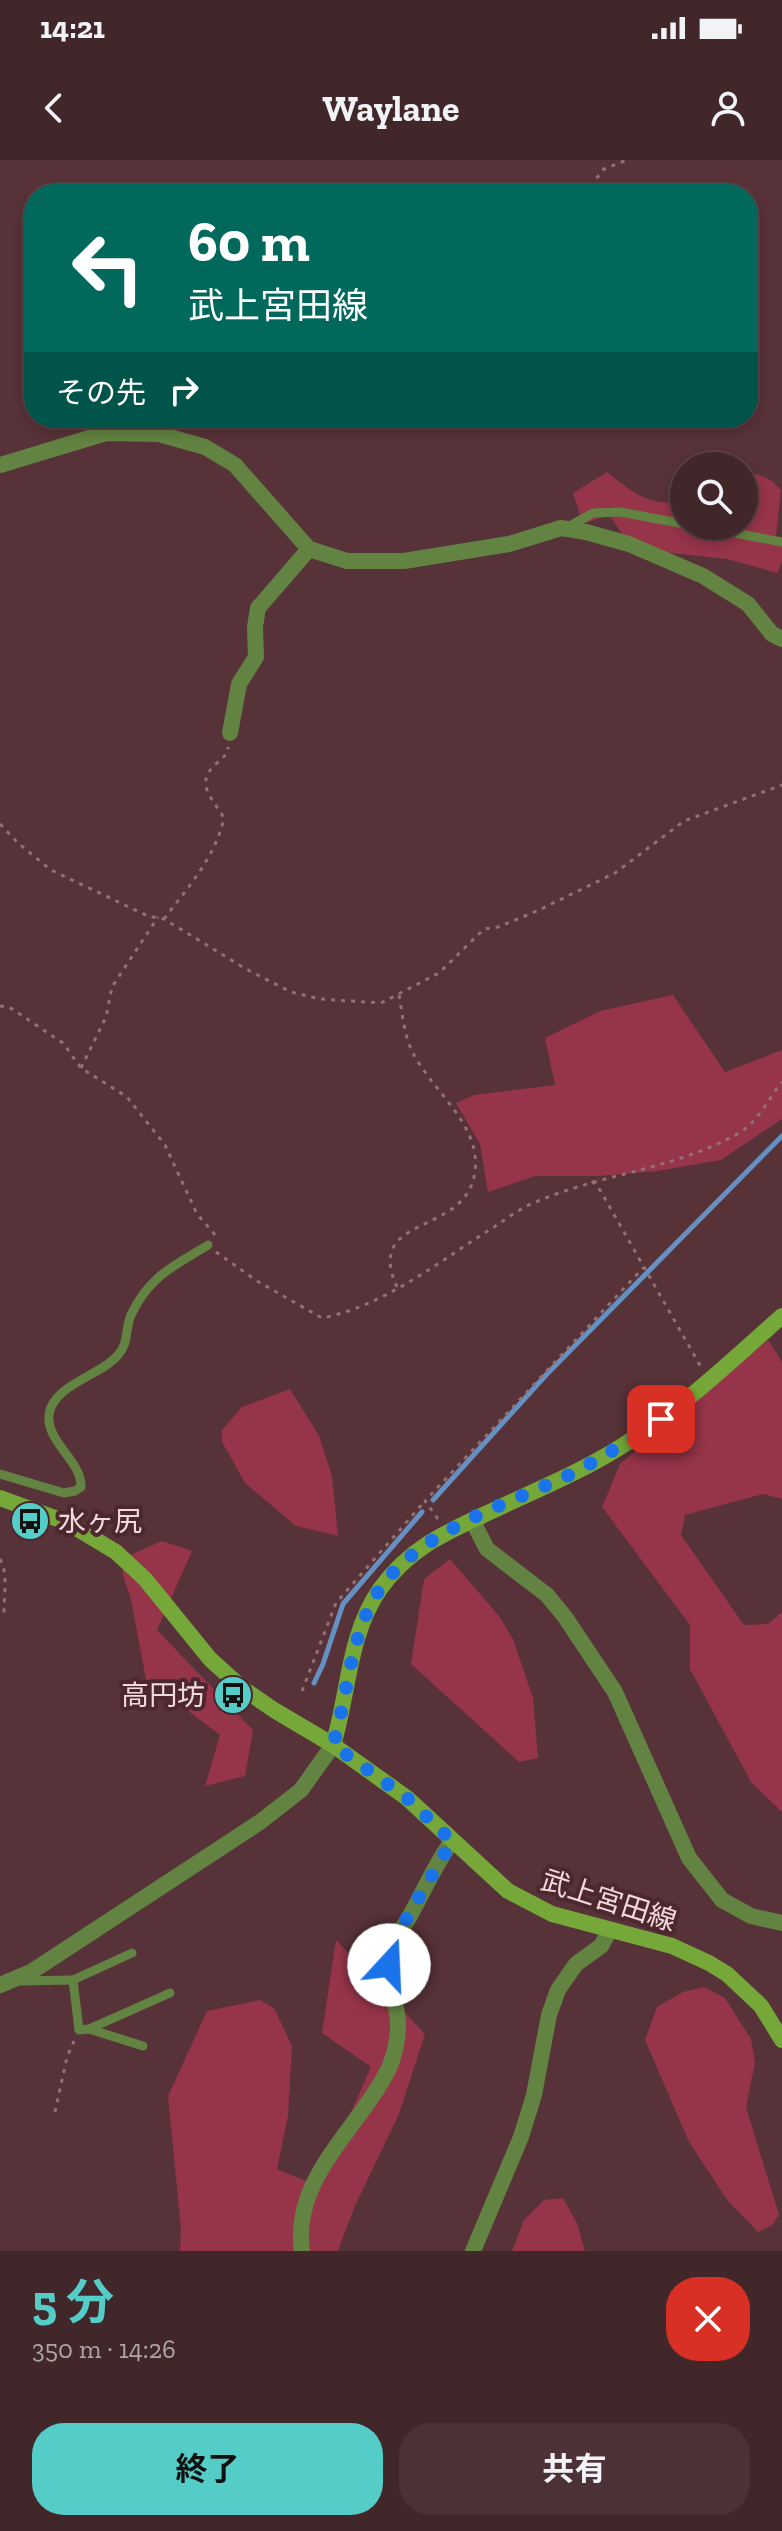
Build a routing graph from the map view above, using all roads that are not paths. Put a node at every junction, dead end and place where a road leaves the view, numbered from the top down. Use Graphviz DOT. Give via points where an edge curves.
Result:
graph roads {
  1 [pos="0,465"];
  2 [pos="670,521"];
  3 [pos="565,528"];
  4 [pos="758,537"];
  5 [pos="782,542"];
  6 [pos="309,549"];
  7 [pos="782,639"];
  8 [pos="230,733"];
  9 [pos="208,1245"];
  10 [pos="782,1316"];
  11 [pos="0,1474"];
  12 [pos="0,1498"];
  13 [pos="472,1520"];
  14 [pos="333,1745"];
  15 [pos="452,1841"];
  16 [pos="782,1923"];
  17 [pos="610,1930"];
  18 [pos="132,1953"];
  19 [pos="73,1980"];
  20 [pos="5,1983"];
  21 [pos="170,1993"];
  22 [pos="84,2030"];
  23 [pos="782,2040"];
  24 [pos="143,2046"];
  25 [pos="302,2251"];
  26 [pos="473,2251"];
  1 -- 6 [label="street" via="106,433 159,434 205,447 235,465"];
  2 -- 3 [label="lane" via="621,512 593,513"];
  3 -- 6 [label="street" via="509,544 404,561 347,561"];
  3 -- 7 [label="street" via="629,544 703,576 748,604"];
  4 -- 5 [label="lane"];
  6 -- 8 [label="street" via="258,608 256,657 239,684"];
  9 -- 11 [label="lane" via="155,1278 130,1317 118,1356 57,1398 49,1415 55,1438 81,1478 81,1487 64,1493"];
  10 -- 13 [label="main road" via="622,1446"];
  12 -- 14 [label="main road, 武上宮田線" via="66,1522 116,1552 228,1676"];
  13 -- 14 [label="main road" via="406,1559 372,1603 355,1646"];
  13 -- 16 [label="street" via="487,1549 547,1595 615,1692 689,1858 722,1900 751,1916"];
  14 -- 15 [label="main road, 武上宮田線" via="407,1798"];
  14 -- 20 [label="street" via="301,1790 260,1822 31,1972"];
  15 -- 17 [label="main road, 武上宮田線" via="518,1897 552,1914"];
  15 -- 25 [label="street" via="390,1947 398,2017 393,2057 307,2195 299,2231"];
  17 -- 23 [label="main road, 武上宮田線" via="672,1946 727,1974 761,2006"];
  17 -- 26 [label="street" via="558,1990 521,2137"];
  18 -- 19 [label="lane"];
  19 -- 20 [label="lane"];
  19 -- 22 [label="lane"];
  21 -- 22 [label="lane"];
  22 -- 24 [label="lane"];
}
